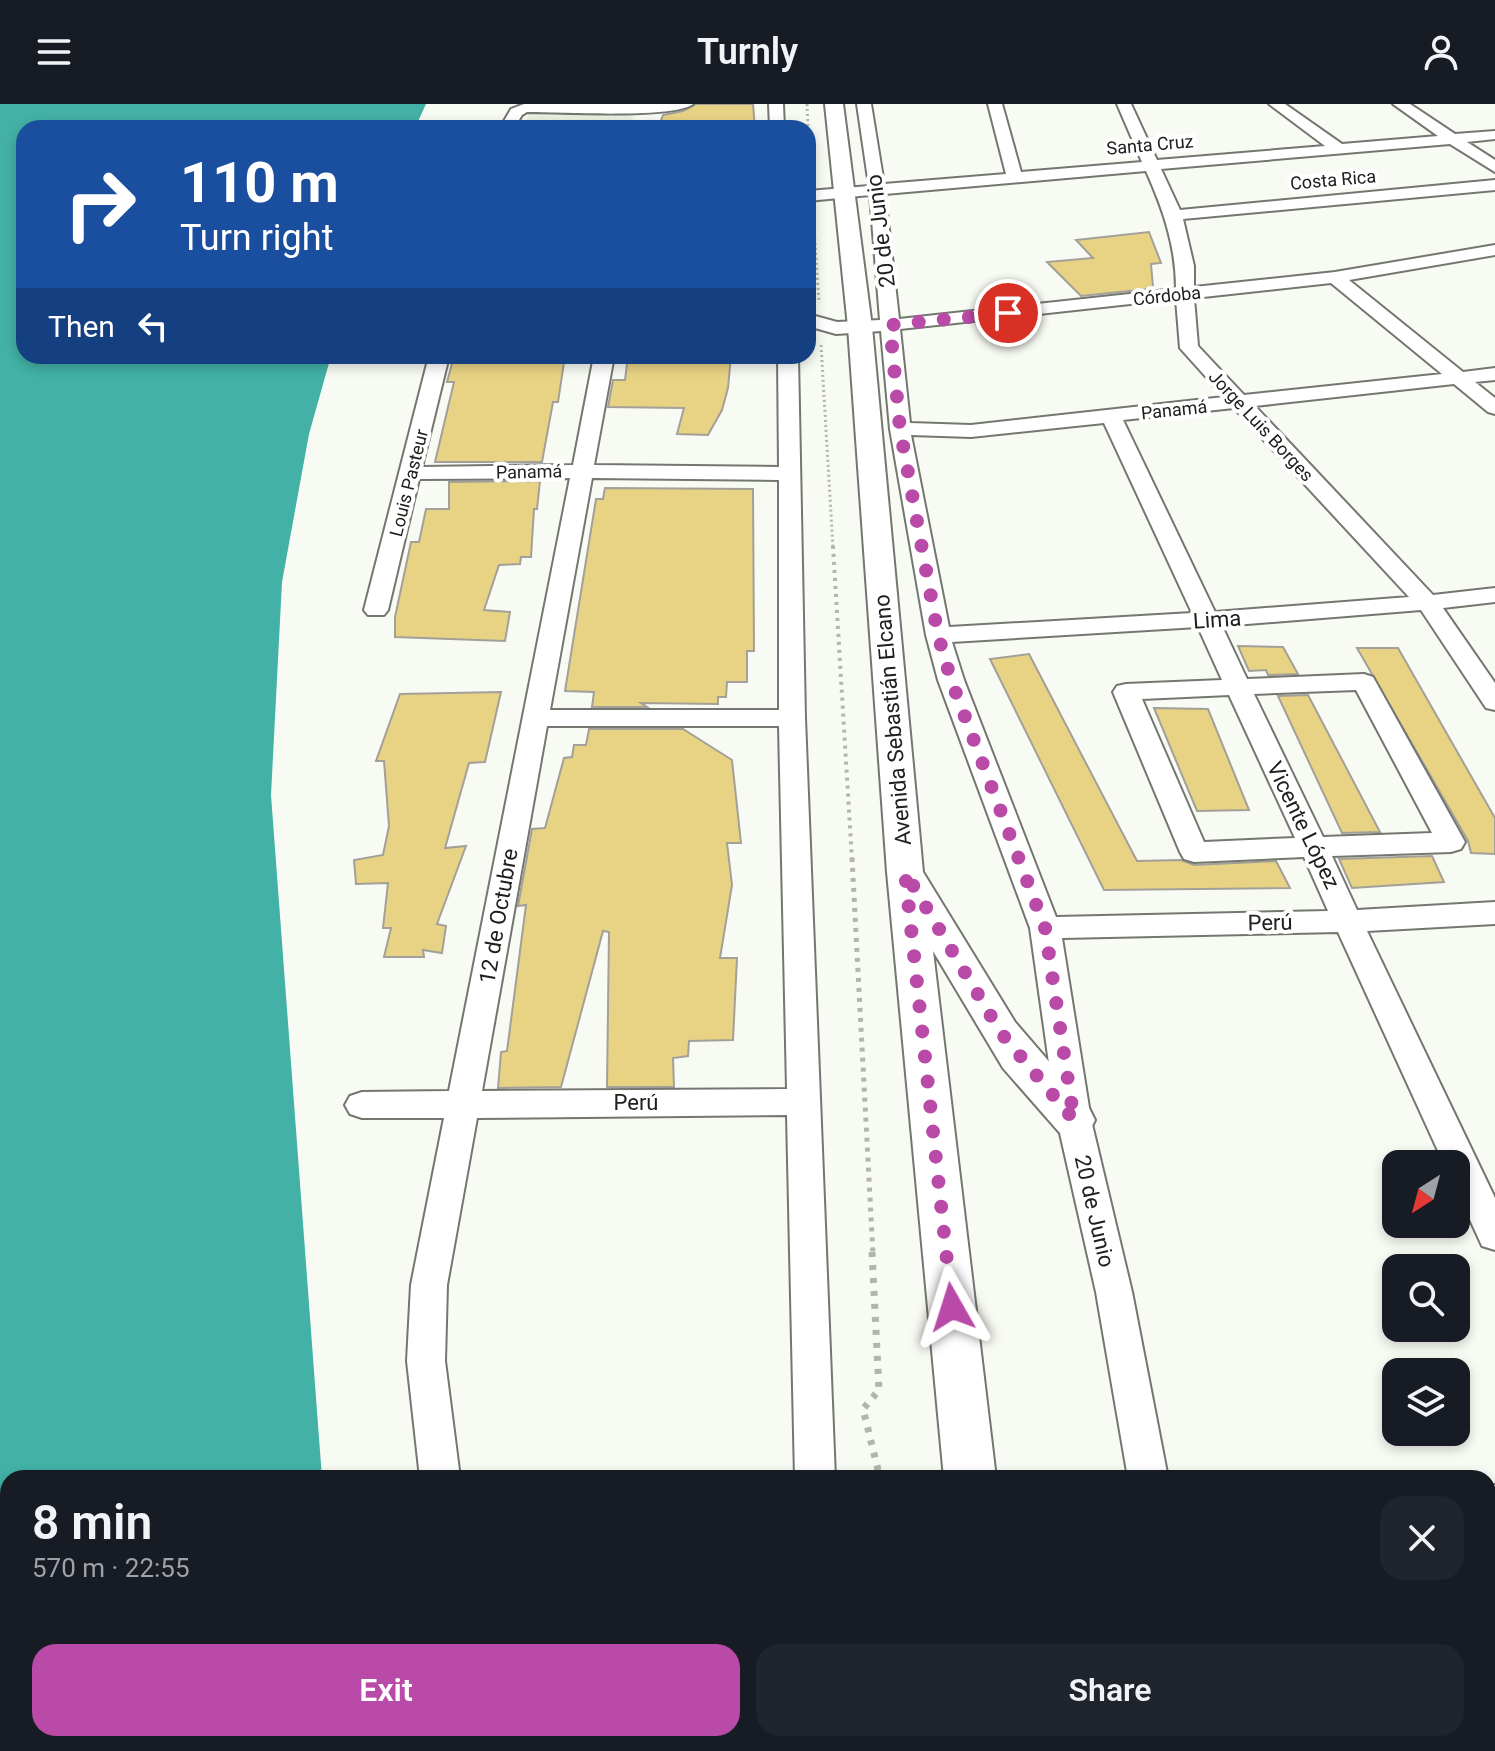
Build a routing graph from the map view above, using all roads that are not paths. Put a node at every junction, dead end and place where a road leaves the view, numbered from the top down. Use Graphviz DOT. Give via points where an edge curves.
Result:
graph roads {
  1 [pos="686,104"];
  2 [pos="834,104"];
  3 [pos="864,104"];
  4 [pos="995,104"];
  5 [pos="1124,104"];
  6 [pos="1276,104"];
  7 [pos="1400,104"];
  8 [pos="645,106"];
  9 [pos="512,120"];
  10 [pos="1495,135"];
  11 [pos="1452,139"];
  12 [pos="1338,148"];
  13 [pos="1152,166"];
  14 [pos="1495,167"];
  15 [pos="1014,176"];
  16 [pos="1495,185"];
  17 [pos="877,189"];
  18 [pos="842,194"];
  19 [pos="816,196"];
  20 [pos="1174,215"];
  21 [pos="1495,250"];
  22 [pos="1335,277"];
  23 [pos="1183,294"];
  24 [pos="890,325"];
  25 [pos="826,327"];
  26 [pos="437,364"];
  27 [pos="602,364"];
  28 [pos="788,364"];
  29 [pos="1495,374"];
  30 [pos="1459,378"];
  31 [pos="1240,404"];
  32 [pos="1495,408"];
  33 [pos="1111,416"];
  34 [pos="900,429"];
  35 [pos="582,471"];
  36 [pos="412,473"];
  37 [pos="791,474"];
  38 [pos="1495,595"];
  39 [pos="1428,603"];
  40 [pos="376,610"];
  41 [pos="1206,620"];
  42 [pos="938,635"];
  43 [pos="1237,686"];
  44 [pos="1495,702"];
  45 [pos="534,718"];
  46 [pos="792,718"];
  47 [pos="1315,848"];
  48 [pos="905,872"];
  49 [pos="1495,913"];
  50 [pos="1350,921"];
  51 [pos="1045,928"];
  52 [pos="806,1102"];
  53 [pos="465,1103"];
  54 [pos="362,1105"];
  55 [pos="1074,1120"];
  56 [pos="1495,1235"];
  57 [pos="439,1470"];
  58 [pos="815,1470"];
  59 [pos="967,1470"];
  60 [pos="1147,1470"];
  1 -- 8 [label="street"];
  2 -- 18 [label="main road, Avenida Sebastián Elcano"];
  3 -- 17 [label="street, 20 de Junio"];
  4 -- 15 [label="street"];
  5 -- 13 [label="street, Jorge Luis Borges"];
  6 -- 12 [label="street"];
  7 -- 11 [label="street"];
  8 -- 9 [label="street" via="525,108"];
  10 -- 11 [label="street, Santa Cruz"];
  11 -- 12 [label="street, Santa Cruz"];
  11 -- 14 [label="street"];
  12 -- 13 [label="street, Santa Cruz"];
  13 -- 15 [label="street, Santa Cruz"];
  13 -- 20 [label="street, Jorge Luis Borges"];
  15 -- 17 [label="street, Santa Cruz"];
  16 -- 20 [label="street, Costa Rica"];
  17 -- 18 [label="street, Santa Cruz"];
  17 -- 24 [label="street, 20 de Junio"];
  18 -- 19 [label="street, Santa Cruz"];
  18 -- 25 [label="main road, Avenida Sebastián Elcano"];
  20 -- 23 [label="street, Jorge Luis Borges" via="1185,266"];
  21 -- 22 [label="street, Córdoba"];
  22 -- 23 [label="street, Córdoba"];
  22 -- 30 [label="street"];
  23 -- 24 [label="street, Córdoba"];
  23 -- 31 [label="street, Jorge Luis Borges" via="1189,348"];
  24 -- 25 [label="street, Córdoba"];
  24 -- 34 [label="street, 20 de Junio"];
  25 -- 48 [label="main road, Avenida Sebastián Elcano"];
  26 -- 36 [label="street, Louis Pasteur"];
  27 -- 35 [label="street, 12 de Octubre"];
  28 -- 37 [label="street"];
  29 -- 30 [label="street, Panamá"];
  30 -- 31 [label="street, Panamá"];
  30 -- 32 [label="street"];
  31 -- 33 [label="street, Panamá"];
  31 -- 39 [label="street, Jorge Luis Borges"];
  33 -- 34 [label="street, Panamá" via="971,431"];
  33 -- 41 [label="street, Vicente López"];
  34 -- 42 [label="street, 20 de Junio"];
  35 -- 36 [label="street, Panamá"];
  35 -- 37 [label="street, Panamá"];
  35 -- 45 [label="street, 12 de Octubre"];
  36 -- 40 [label="street, Louis Pasteur"];
  37 -- 46 [label="street"];
  38 -- 39 [label="street, Lima"];
  39 -- 41 [label="street, Lima"];
  39 -- 44 [label="street, Jorge Luis Borges"];
  41 -- 42 [label="street, Lima"];
  41 -- 43 [label="street, Vicente López"];
  42 -- 51 [label="street, 20 de Junio"];
  43 -- 47 [label="street, Vicente López"];
  43 -- 47 [label="street" via="1126,692 1194,852"];
  43 -- 47 [label="street" via="1364,682 1451,842"];
  45 -- 46 [label="street"];
  45 -- 53 [label="street, 12 de Octubre"];
  46 -- 52 [label="street"];
  47 -- 50 [label="street, Vicente López"];
  48 -- 55 [label="main road" via="1001,1033"];
  48 -- 59 [label="main road, Avenida Sebastián Elcano"];
  49 -- 50 [label="street, Perú"];
  50 -- 51 [label="street, Perú"];
  50 -- 56 [label="street, Vicente López"];
  51 -- 55 [label="street, 20 de Junio"];
  52 -- 53 [label="street, Perú"];
  52 -- 58 [label="street"];
  53 -- 54 [label="street"];
  53 -- 57 [label="street, 12 de Octubre" via="429,1285 426,1361"];
  55 -- 60 [label="street, 20 de Junio" via="1114,1292"];
}
